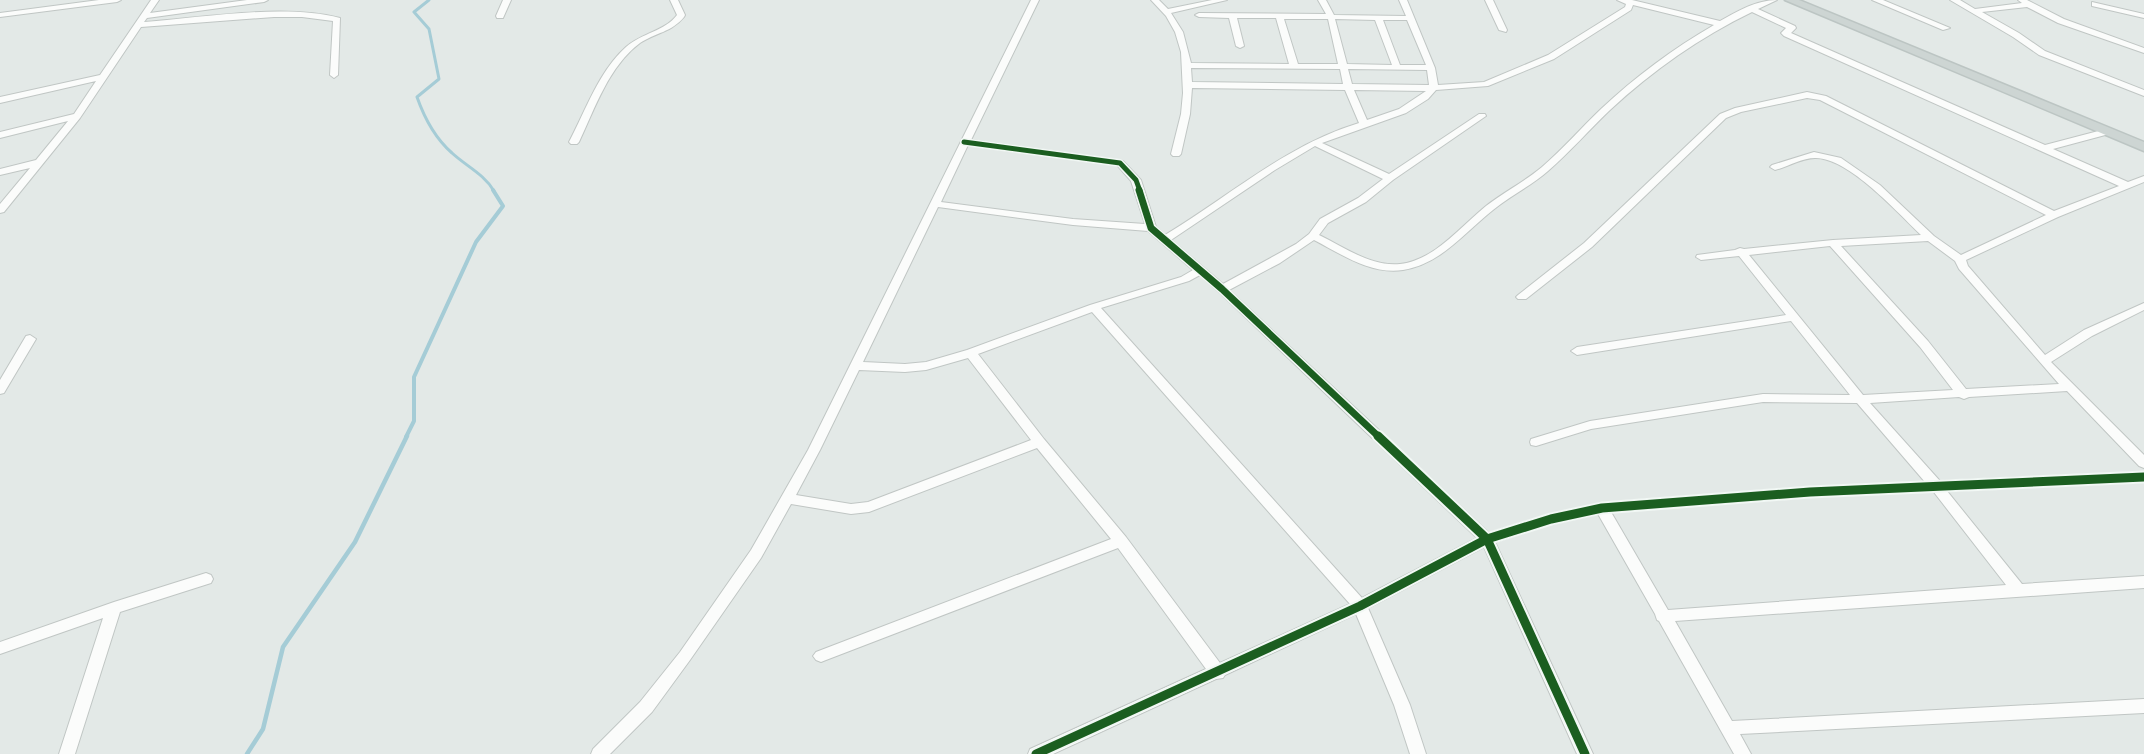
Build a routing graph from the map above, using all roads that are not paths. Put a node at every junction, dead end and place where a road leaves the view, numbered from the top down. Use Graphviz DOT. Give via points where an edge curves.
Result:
graph roads {
  1 [pos="117,0"];
  2 [pos="156,0"];
  3 [pos="264,0"];
  4 [pos="507,0"];
  5 [pos="674,0"];
  6 [pos="1035,0"];
  7 [pos="1155,0"];
  8 [pos="1223,0"];
  9 [pos="1322,0"];
  10 [pos="1403,0"];
  11 [pos="1489,0"];
  12 [pos="1621,0"];
  13 [pos="1773,0"];
  14 [pos="1790,0"];
  15 [pos="1876,0"];
  16 [pos="1954,0"];
  17 [pos="1631,2"];
  18 [pos="2025,3"];
  19 [pos="2095,4"];
  20 [pos="1750,8"];
  21 [pos="1168,11"];
  22 [pos="1974,11"];
  23 [pos="0,15"];
  24 [pos="1199,15"];
  25 [pos="147,16"];
  26 [pos="500,16"];
  27 [pos="2144,16"];
  28 [pos="1233,17"];
  29 [pos="1280,17"];
  30 [pos="1331,17"];
  31 [pos="1378,17"];
  32 [pos="1410,18"];
  33 [pos="1721,24"];
  34 [pos="141,25"];
  35 [pos="1946,28"];
  36 [pos="1503,30"];
  37 [pos="1240,46"];
  38 [pos="2144,51"];
  39 [pos="1188,65"];
  40 [pos="1294,66"];
  41 [pos="1343,66"];
  42 [pos="1397,67"];
  43 [pos="1431,68"];
  44 [pos="334,75"];
  45 [pos="102,77"];
  46 [pos="1186,85"];
  47 [pos="1348,86"];
  48 [pos="1434,88"];
  49 [pos="2144,93"];
  50 [pos="0,100"];
  51 [pos="77,116"];
  52 [pos="1482,116"];
  53 [pos="1364,124"];
  54 [pos="2106,132"];
  55 [pos="0,135"];
  56 [pos="574,142"];
  57 [pos="964,142"];
  58 [pos="1315,143"];
  59 [pos="2144,147"];
  60 [pos="2046,148"];
  61 [pos="1176,154"];
  62 [pos="41,162"];
  63 [pos="1775,168"];
  64 [pos="0,172"];
  65 [pos="1390,178"];
  66 [pos="2144,179"];
  67 [pos="2126,185"];
  68 [pos="936,204"];
  69 [pos="0,210"];
  70 [pos="2054,215"];
  71 [pos="1152,228"];
  72 [pos="1313,236"];
  73 [pos="1930,238"];
  74 [pos="1164,240"];
  75 [pos="1833,243"];
  76 [pos="1740,251"];
  77 [pos="1701,257"];
  78 [pos="1960,258"];
  79 [pos="1201,270"];
  80 [pos="1222,289"];
  81 [pos="1522,297"];
  82 [pos="2144,306"];
  83 [pos="1094,307"];
  84 [pos="1794,317"];
  85 [pos="30,339"];
  86 [pos="1577,351"];
  87 [pos="971,353"];
  88 [pos="2044,361"];
  89 [pos="856,366"];
  90 [pos="2070,387"];
  91 [pos="0,390"];
  92 [pos="1964,395"];
  93 [pos="1860,399"];
  94 [pos="1039,442"];
  95 [pos="1536,442"];
  96 [pos="2138,450"];
  97 [pos="2144,463"];
  98 [pos="2144,477"];
  99 [pos="1937,487"];
  100 [pos="786,498"];
  101 [pos="1602,508"];
  102 [pos="1486,539"];
  103 [pos="1121,541"];
  104 [pos="206,579"];
  105 [pos="2144,582"];
  106 [pos="2017,588"];
  107 [pos="1360,606"];
  108 [pos="114,608"];
  109 [pos="1662,616"];
  110 [pos="0,648"];
  111 [pos="821,656"];
  112 [pos="1218,673"];
  113 [pos="2144,706"];
  114 [pos="1727,728"];
  115 [pos="1414,752"];
  116 [pos="67,754"];
  117 [pos="599,754"];
  118 [pos="1036,754"];
  119 [pos="1585,754"];
  120 [pos="1743,754"];
  1 -- 23 [label="street"];
  2 -- 25 [label="street"];
  3 -- 25 [label="street"];
  4 -- 26 [label="street"];
  5 -- 56 [label="street" via="681,15 675,24 638,42 610,72"];
  6 -- 57 [label="street"];
  7 -- 21 [label="street"];
  8 -- 21 [label="street"];
  9 -- 30 [label="street"];
  10 -- 32 [label="street"];
  11 -- 36 [label="street"];
  12 -- 17 [label="street"];
  13 -- 20 [label="street"];
  14 -- 54 [label="main road"];
  15 -- 35 [label="street"];
  16 -- 22 [label="street"];
  17 -- 33 [label="street"];
  17 -- 48 [label="street" via="1628,8 1551,57 1485,84"];
  18 -- 22 [label="street"];
  18 -- 38 [label="street"];
  19 -- 27 [label="street"];
  20 -- 33 [label="street"];
  20 -- 60 [label="street" via="1792,28 1787,34"];
  21 -- 39 [label="street"];
  22 -- 49 [label="street" via="2042,52"];
  24 -- 28 [label="street"];
  25 -- 34 [label="street"];
  28 -- 29 [label="street"];
  28 -- 37 [label="street"];
  29 -- 30 [label="street"];
  29 -- 40 [label="street"];
  30 -- 31 [label="street"];
  30 -- 41 [label="street"];
  31 -- 32 [label="street"];
  31 -- 42 [label="street"];
  32 -- 43 [label="street"];
  33 -- 72 [label="street" via="1616,100 1544,170 1514,189 1450,244 1414,265 1375,265"];
  34 -- 44 [label="street" via="330,15 337,20"];
  34 -- 45 [label="street"];
  39 -- 40 [label="street"];
  39 -- 46 [label="street"];
  40 -- 41 [label="street"];
  41 -- 42 [label="street"];
  41 -- 47 [label="street"];
  42 -- 43 [label="street"];
  43 -- 48 [label="street"];
  45 -- 50 [label="street"];
  45 -- 51 [label="street"];
  46 -- 47 [label="street"];
  46 -- 61 [label="street" via="1185,126"];
  47 -- 48 [label="street"];
  47 -- 53 [label="street"];
  48 -- 53 [label="street" via="1410,108"];
  51 -- 55 [label="street"];
  51 -- 62 [label="street"];
  52 -- 65 [label="street"];
  53 -- 58 [label="street"];
  54 -- 59 [label="main road"];
  54 -- 60 [label="street"];
  57 -- 68 [label="street"];
  57 -- 71 [label="street" via="1120,163 1136,180"];
  58 -- 65 [label="street"];
  58 -- 74 [label="street"];
  60 -- 67 [label="street"];
  62 -- 64 [label="street"];
  62 -- 69 [label="street"];
  63 -- 73 [label="street" via="1814,155 1838,160 1877,187"];
  65 -- 72 [label="street" via="1362,200 1324,221"];
  66 -- 67 [label="street"];
  67 -- 70 [label="street"];
  68 -- 71 [label="street"];
  68 -- 89 [label="street"];
  70 -- 78 [label="street"];
  70 -- 81 [label="street" via="1823,98 1807,95 1723,116 1588,245"];
  71 -- 74 [label="street"];
  72 -- 80 [label="street"];
  73 -- 75 [label="street"];
  73 -- 78 [label="street"];
  74 -- 79 [label="street"];
  75 -- 76 [label="street"];
  75 -- 92 [label="street"];
  76 -- 77 [label="street"];
  76 -- 84 [label="street"];
  78 -- 88 [label="street" via="1963,267"];
  79 -- 80 [label="street"];
  79 -- 83 [label="street" via="1185,279"];
  80 -- 102 [label="street"];
  82 -- 88 [label="street" via="2088,333"];
  83 -- 87 [label="street"];
  83 -- 107 [label="street"];
  84 -- 86 [label="street"];
  84 -- 93 [label="street"];
  85 -- 91 [label="street"];
  87 -- 89 [label="street" via="926,366"];
  87 -- 94 [label="street"];
  88 -- 90 [label="street"];
  89 -- 100 [label="street"];
  90 -- 92 [label="street"];
  90 -- 96 [label="street"];
  92 -- 93 [label="street"];
  93 -- 95 [label="street" via="1763,398 1590,424"];
  93 -- 99 [label="street"];
  94 -- 100 [label="street" via="869,507 851,509"];
  94 -- 103 [label="street"];
  96 -- 97 [label="street"];
  98 -- 99 [label="street"];
  99 -- 101 [label="street"];
  99 -- 106 [label="street"];
  100 -- 117 [label="street" via="756,554 685,656 646,707"];
  101 -- 102 [label="street"];
  101 -- 109 [label="street"];
  102 -- 107 [label="street"];
  102 -- 119 [label="street"];
  103 -- 111 [label="street"];
  103 -- 112 [label="street"];
  104 -- 108 [label="street"];
  105 -- 106 [label="street"];
  106 -- 109 [label="street"];
  107 -- 112 [label="street"];
  107 -- 115 [label="street" via="1402,705"];
  108 -- 110 [label="street"];
  108 -- 116 [label="street"];
  109 -- 114 [label="street"];
  112 -- 118 [label="street"];
  113 -- 114 [label="street"];
  114 -- 120 [label="street"];
}
